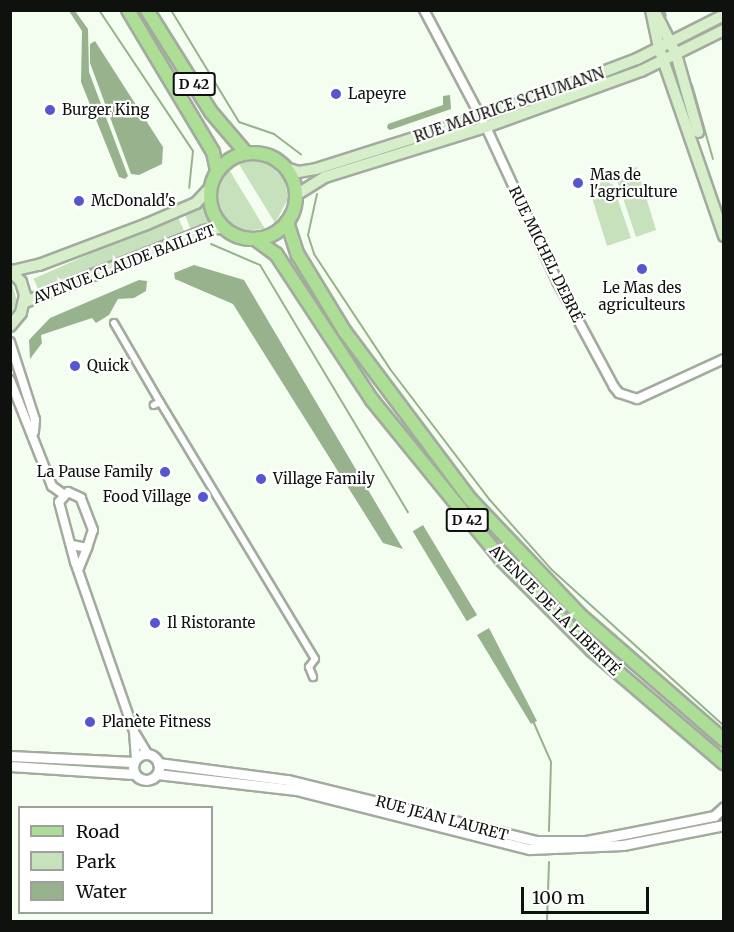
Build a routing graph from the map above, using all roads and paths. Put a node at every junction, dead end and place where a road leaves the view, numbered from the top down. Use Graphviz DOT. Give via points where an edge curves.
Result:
graph roads {
  1 [pos="128,10"];
  2 [pos="147,10"];
  3 [pos="424,10"];
  4 [pos="653,10"];
  5 [pos="723,15"];
  6 [pos="723,30"];
  7 [pos="672,42"];
  8 [pos="659,48"];
  9 [pos="676,54"];
  10 [pos="664,60"];
  11 [pos="480,117"];
  12 [pos="486,127"];
  13 [pos="246,153"];
  14 [pos="286,168"];
  15 [pos="217,171"];
  16 [pos="210,188"];
  17 [pos="296,195"];
  18 [pos="723,213"];
  19 [pos="287,222"];
  20 [pos="223,227"];
  21 [pos="723,236"];
  22 [pos="255,239"];
  23 [pos="11,271"];
  24 [pos="25,302"];
  25 [pos="114,323"];
  26 [pos="10,326"];
  27 [pos="10,342"];
  28 [pos="723,359"];
  29 [pos="10,380"];
  30 [pos="34,432"];
  31 [pos="63,494"];
  32 [pos="72,545"];
  33 [pos="87,548"];
  34 [pos="79,568"];
  35 [pos="313,677"];
  36 [pos="134,731"];
  37 [pos="723,740"];
  38 [pos="148,755"];
  39 [pos="10,756"];
  40 [pos="135,760"];
  41 [pos="158,763"];
  42 [pos="723,763"];
  43 [pos="10,765"];
  44 [pos="134,774"];
  45 [pos="157,774"];
  46 [pos="723,807"];
  47 [pos="723,825"];
  1 -- 15 [label="main road, D 42" via="213,152"];
  2 -- 13 [label="main road, D 42" via="211,112"];
  3 -- 11 [label="street, RUE MICHEL DEBRÉ"];
  4 -- 7 [label="main road"];
  4 -- 8 [label="main road"];
  5 -- 7 [label="main road, RUE MAURICE SCHUMANN"];
  6 -- 9 [label="main road, RUE MAURICE SCHUMANN"];
  7 -- 8 [label="main road, RUE MAURICE SCHUMANN"];
  7 -- 9 [label="main road"];
  8 -- 10 [label="main road"];
  8 -- 11 [label="main road, RUE MAURICE SCHUMANN"];
  9 -- 10 [label="main road, RUE MAURICE SCHUMANN"];
  9 -- 18 [label="main road"];
  10 -- 12 [label="main road, RUE MAURICE SCHUMANN"];
  10 -- 21 [label="main road"];
  11 -- 12 [label="street, RUE MICHEL DEBRÉ"];
  11 -- 14 [label="main road, RUE MAURICE SCHUMANN" via="316,169 298,172"];
  12 -- 17 [label="main road, RUE MAURICE SCHUMANN" via="325,177"];
  12 -- 28 [label="street, RUE MICHEL DEBRÉ" via="557,281 619,393 637,399"];
  13 -- 14 [label="main road" via="264,154"];
  13 -- 15 [label="main road" via="232,158"];
  14 -- 17 [label="main road"];
  15 -- 16 [label="main road"];
  16 -- 20 [label="main road" via="211,207"];
  16 -- 23 [label="main road, AVENUE CLAUDE BAILLET" via="196,203 147,224 39,265"];
  17 -- 19 [label="main road"];
  19 -- 22 [label="main road" via="273,234"];
  19 -- 37 [label="main road, AVENUE DE LA LIBERTÉ / D 42" via="298,255 345,332 470,499 580,615"];
  20 -- 22 [label="main road" via="241,237"];
  20 -- 24 [label="main road, AVENUE CLAUDE BAILLET"];
  22 -- 42 [label="main road, AVENUE DE LA LIBERTÉ / D 42" via="276,254 372,400 501,559 600,657"];
  23 -- 24 [label="main road" via="23,287"];
  24 -- 26 [label="main road"];
  25 -- 35 [label="street" via="157,403 315,660 309,668"];
  27 -- 30 [label="street" via="35,420"];
  29 -- 30 [label="street"];
  30 -- 31 [label="street" via="52,486"];
  31 -- 32 [label="street" via="59,502"];
  31 -- 33 [label="street" via="73,492 81,498 93,530"];
  32 -- 33 [label="street"];
  32 -- 34 [label="street"];
  33 -- 34 [label="street"];
  34 -- 36 [label="street"];
  36 -- 38 [label="street"];
  36 -- 40 [label="street"];
  38 -- 40 [label="street"];
  38 -- 41 [label="street"];
  39 -- 40 [label="street"];
  40 -- 44 [label="street"];
  41 -- 45 [label="street"];
  41 -- 46 [label="street, RUE JEAN LAURET" via="288,780 537,840 596,839 714,816"];
  43 -- 44 [label="street"];
  44 -- 45 [label="street" via="145,780"];
  45 -- 47 [label="street, RUE JEAN LAURET" via="296,790 542,850 622,845"];
}
